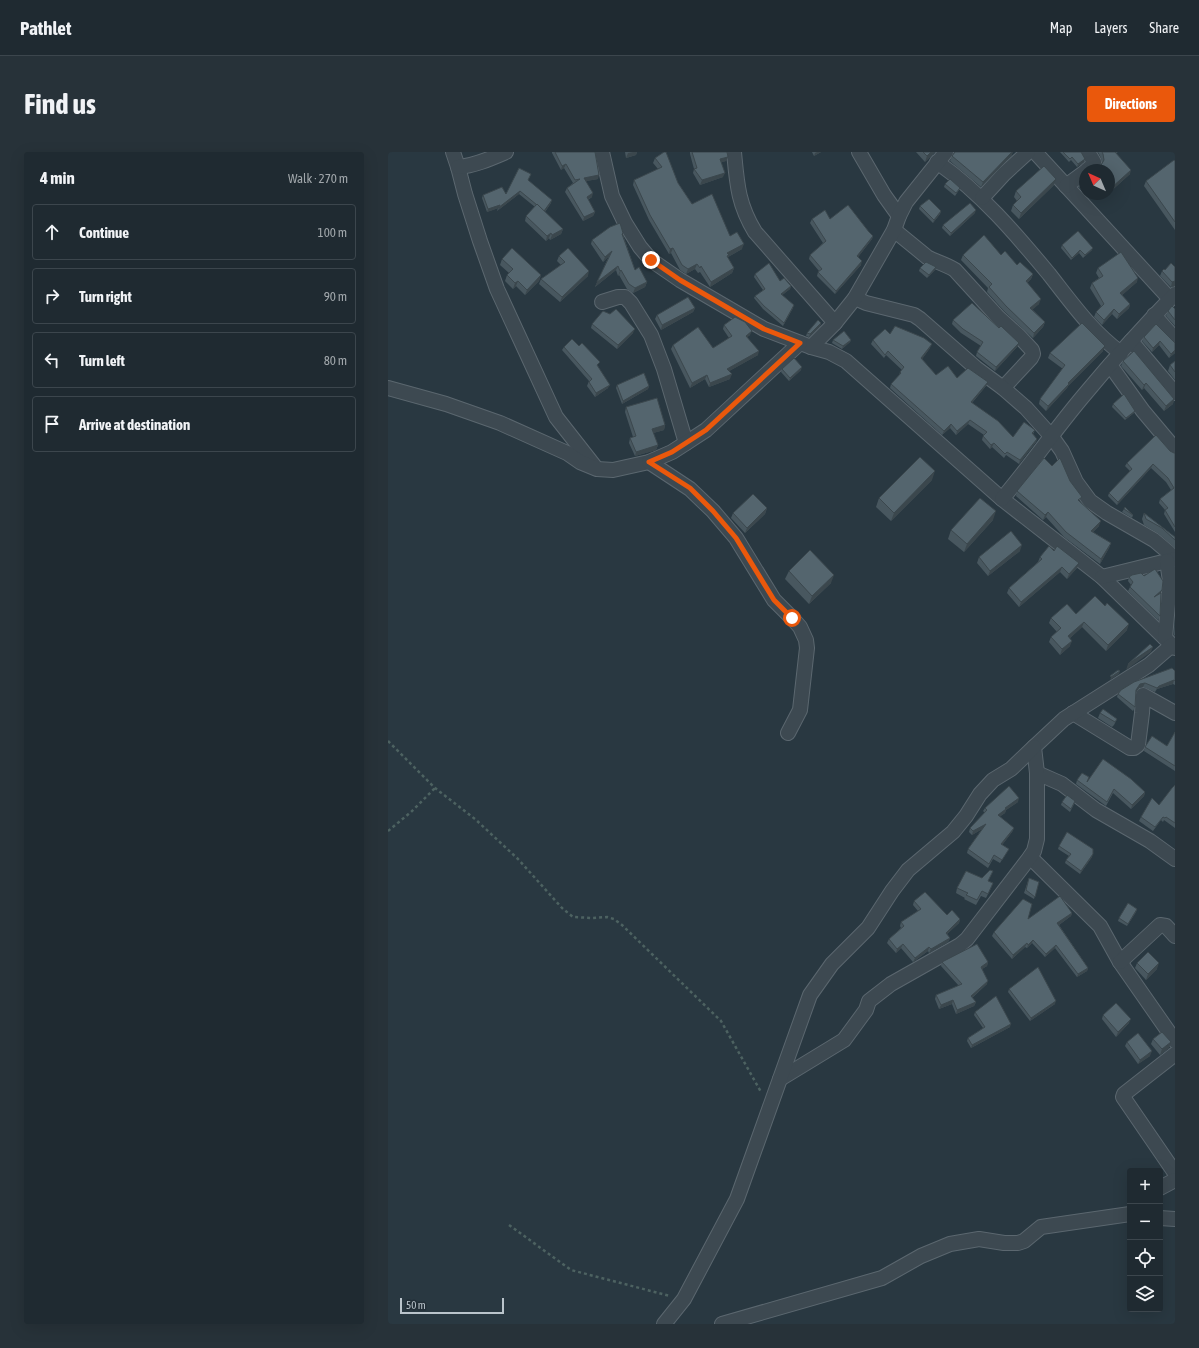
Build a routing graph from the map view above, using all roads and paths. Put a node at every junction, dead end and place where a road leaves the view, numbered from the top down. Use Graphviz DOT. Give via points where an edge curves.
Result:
graph roads {
  1 [pos="453,152"];
  2 [pos="506,152"];
  3 [pos="602,152"];
  4 [pos="734,152"];
  5 [pos="859,152"];
  6 [pos="1028,152"];
  7 [pos="1035,152"];
  8 [pos="1088,152"];
  9 [pos="941,157"];
  10 [pos="1093,164"];
  11 [pos="458,167"];
  12 [pos="1079,176"];
  13 [pos="1066,186"];
  14 [pos="982,198"];
  15 [pos="899,216"];
  16 [pos="894,230"];
  17 [pos="1172,296"];
  18 [pos="855,298"];
  19 [pos="602,302"];
  20 [pos="1154,315"];
  21 [pos="835,323"];
  22 [pos="1175,339"];
  23 [pos="1131,341"];
  24 [pos="805,345"];
  25 [pos="1121,353"];
  26 [pos="1110,366"];
  27 [pos="388,388"];
  28 [pos="1003,388"];
  29 [pos="1175,393"];
  30 [pos="1052,437"];
  31 [pos="686,443"];
  32 [pos="1175,449"];
  33 [pos="649,462"];
  34 [pos="597,469"];
  35 [pos="1002,499"];
  36 [pos="1172,560"];
  37 [pos="1102,577"];
  38 [pos="1171,644"];
  39 [pos="1131,676"];
  40 [pos="1143,695"];
  41 [pos="1073,713"];
  42 [pos="1175,713"];
  43 [pos="788,734"];
  44 [pos="388,741"];
  45 [pos="1034,747"];
  46 [pos="1037,773"];
  47 [pos="434,788"];
  48 [pos="388,831"];
  49 [pos="1030,857"];
  50 [pos="1175,859"];
  51 [pos="1175,936"];
  52 [pos="1120,962"];
  53 [pos="1175,1041"];
  54 [pos="1175,1054"];
  55 [pos="780,1079"];
  56 [pos="770,1108"];
  57 [pos="1175,1174"];
  58 [pos="1175,1180"];
  59 [pos="1163,1186"];
  60 [pos="1127,1214"];
  61 [pos="1163,1218"];
  62 [pos="1175,1219"];
  63 [pos="508,1225"];
  64 [pos="684,1299"];
  65 [pos="664,1324"];
  66 [pos="722,1324"];
  1 -- 11 [label="street"];
  2 -- 11 [label="street" via="484,161"];
  3 -- 24 [label="street" via="612,196 625,223 651,260 764,329"];
  4 -- 21 [label="street" via="742,206 754,232"];
  5 -- 15 [label="street"];
  6 -- 14 [label="street"];
  7 -- 13 [label="street"];
  8 -- 10 [label="street"];
  9 -- 14 [label="street" via="957,176"];
  9 -- 15 [label="street" via="906,202"];
  11 -- 34 [label="street" via="498,289 556,417"];
  12 -- 13 [label="street"];
  13 -- 17 [label="street"];
  14 -- 25 [label="street" via="1016,234 1087,323"];
  15 -- 16 [label="street"];
  16 -- 18 [label="street"];
  16 -- 28 [label="street" via="926,257 955,270 998,318 1032,350 1031,358"];
  17 -- 20 [label="street"];
  18 -- 21 [label="street"];
  18 -- 28 [label="street" via="914,315"];
  19 -- 31 [label="street" via="625,297 651,335"];
  20 -- 22 [label="street"];
  20 -- 23 [label="street"];
  21 -- 24 [label="street"];
  23 -- 25 [label="street"];
  23 -- 29 [label="street"];
  24 -- 31 [label="street" via="706,430"];
  24 -- 35 [label="street" via="829,352 846,361"];
  25 -- 26 [label="street"];
  26 -- 30 [label="street"];
  26 -- 32 [label="street"];
  27 -- 34 [label="street" via="500,422"];
  28 -- 30 [label="street" via="1026,408"];
  30 -- 35 [label="street"];
  30 -- 36 [label="street" via="1062,451 1076,482 1090,501 1107,514 1154,540 1167,550"];
  31 -- 33 [label="street"];
  33 -- 34 [label="street" via="613,470"];
  33 -- 43 [label="street" via="690,488 713,511 736,538 774,600 800,628 807,648 800,710"];
  35 -- 37 [label="street"];
  36 -- 37 [label="street"];
  36 -- 38 [label="street"];
  37 -- 38 [label="street"];
  38 -- 39 [label="street" via="1149,665"];
  39 -- 40 [label="street"];
  39 -- 41 [label="street"];
  40 -- 41 [label="street" via="1138,745 1134,748"];
  40 -- 42 [label="street"];
  41 -- 45 [label="street"];
  44 -- 47 [label="path"];
  45 -- 46 [label="street"];
  45 -- 55 [label="street" via="1011,769 993,780 953,832 908,870 868,928 832,964 810,995"];
  46 -- 49 [label="street" via="1038,839"];
  46 -- 50 [label="street" via="1062,784 1096,810 1150,841"];
  47 -- 48 [label="path"];
  47 -- 56 [label="path" via="475,819 518,859 562,908 574,916 607,917 622,925 721,1022"];
  49 -- 52 [label="street" via="1100,926"];
  49 -- 55 [label="street" via="963,942 891,984 869,1001 866,1010 844,1040"];
  51 -- 52 [label="street" via="1166,926 1160,925"];
  52 -- 53 [label="street"];
  54 -- 57 [label="street" via="1123,1097"];
  55 -- 56 [label="street"];
  56 -- 64 [label="street" via="737,1199"];
  58 -- 59 [label="street"];
  60 -- 66 [label="street" via="1041,1227 1018,1243 979,1239 950,1244 921,1256 882,1278"];
  61 -- 62 [label="street"];
  63 -- 64 [label="path" via="571,1270"];
  64 -- 65 [label="street"];
}
